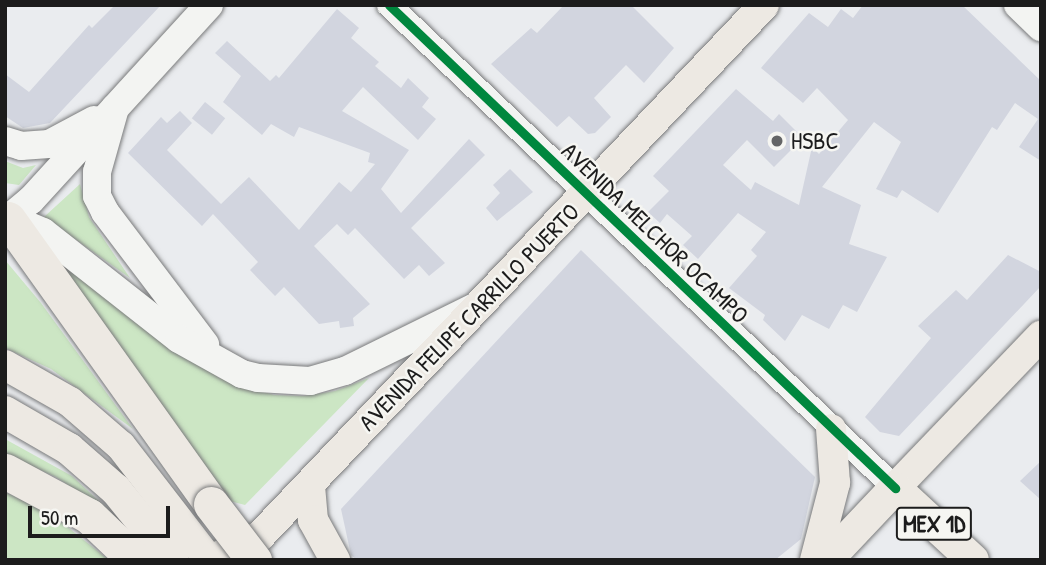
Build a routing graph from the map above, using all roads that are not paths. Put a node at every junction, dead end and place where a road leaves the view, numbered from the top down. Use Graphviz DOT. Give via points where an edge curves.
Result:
graph roads {
  1 [pos="209,5"];
  2 [pos="389,5"];
  3 [pos="764,5"];
  4 [pos="1017,5"];
  5 [pos="1041,27"];
  6 [pos="115,108"];
  7 [pos="5,141"];
  8 [pos="587,193"];
  9 [pos="6,218"];
  10 [pos="482,304"];
  11 [pos="1041,336"];
  12 [pos="5,365"];
  13 [pos="227,366"];
  14 [pos="5,412"];
  15 [pos="831,429"];
  16 [pos="5,471"];
  17 [pos="310,486"];
  18 [pos="895,488"];
  19 [pos="252,552"];
  20 [pos="824,557"];
  21 [pos="173,559"];
  22 [pos="135,560"];
  23 [pos="210,560"];
  24 [pos="335,560"];
  25 [pos="973,560"];
  1 -- 6 [label="main road"];
  2 -- 8 [label="street, AVENIDA MELCHOR OCAMPO"];
  3 -- 8 [label="main road, AVENIDA FELIPE CARRILLO PUERTO"];
  4 -- 5 [label="main road"];
  6 -- 7 [label="main road" via="49,144 21,146"];
  6 -- 9 [label="main road" via="31,200"];
  6 -- 13 [label="main road" via="97,172 97,195 179,314"];
  8 -- 10 [label="main road, AVENIDA FELIPE CARRILLO PUERTO"];
  8 -- 15 [label="street, AVENIDA MELCHOR OCAMPO"];
  9 -- 13 [label="main road" via="43,232 179,339"];
  9 -- 19 [label="highway, bridge" via="211,504"];
  10 -- 13 [label="main road" via="324,378 285,382 242,374"];
  10 -- 17 [label="main road, AVENIDA FELIPE CARRILLO PUERTO"];
  11 -- 18 [label="main road"];
  12 -- 23 [label="main road" via="42,383 93,419 145,473"];
  14 -- 21 [label="highway" via="69,449 116,490"];
  15 -- 18 [label="street, AVENIDA MELCHOR OCAMPO"];
  15 -- 20 [label="main road" via="835,483"];
  16 -- 22 [label="highway" via="89,516"];
  17 -- 19 [label="main road, AVENIDA FELIPE CARRILLO PUERTO"];
  17 -- 24 [label="main road" via="313,520"];
  18 -- 20 [label="highway, MEX 1D"];
  18 -- 25 [label="highway, MEX 1D"];
  19 -- 23 [label="main road, AVENIDA FELIPE CARRILLO PUERTO"];
}
